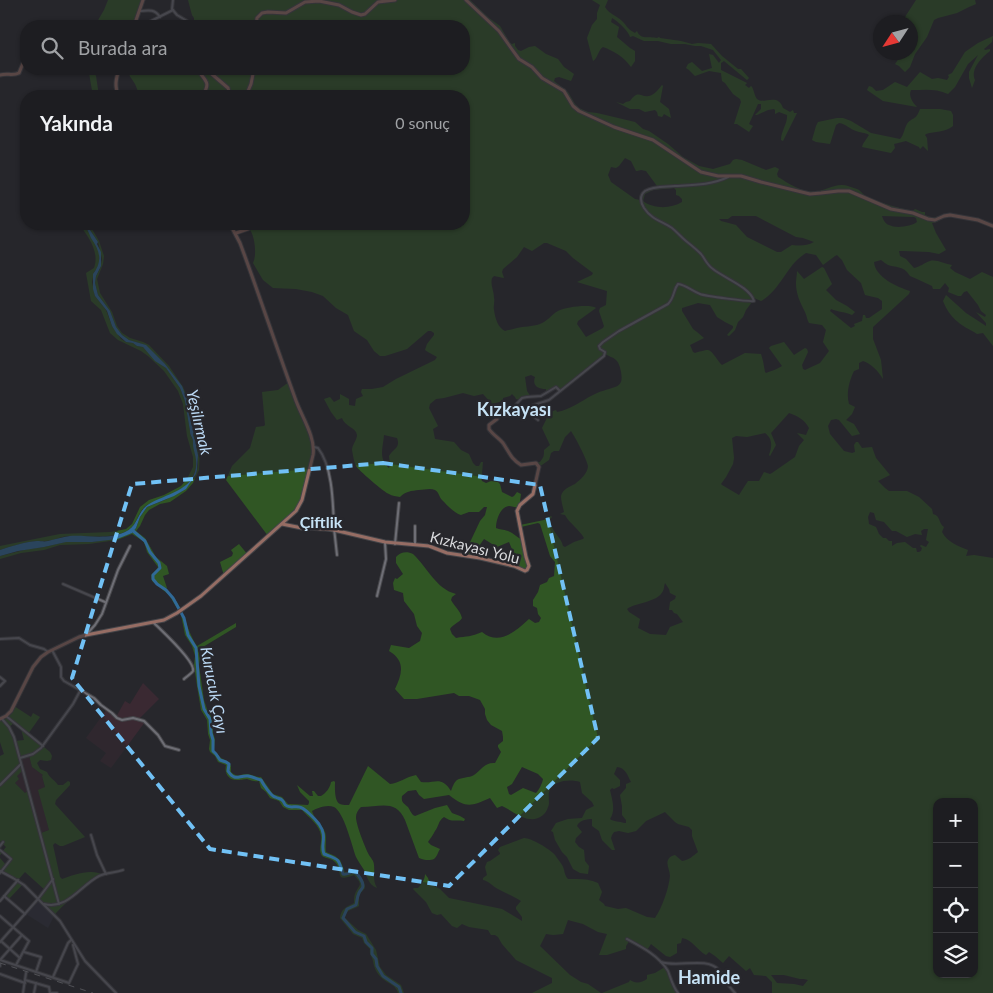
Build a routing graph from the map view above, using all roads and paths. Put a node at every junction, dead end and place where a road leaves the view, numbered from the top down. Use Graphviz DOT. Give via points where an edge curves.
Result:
graph roads {
  1 [pos="143,0"];
  2 [pos="173,0"];
  3 [pos="395,0"];
  4 [pos="466,0"];
  5 [pos="173,10"];
  6 [pos="139,12"];
  7 [pos="160,17"];
  8 [pos="136,20"];
  9 [pos="154,20"];
  10 [pos="186,20"];
  11 [pos="257,20"];
  12 [pos="20,71"];
  13 [pos="0,75"];
  14 [pos="117,75"];
  15 [pos="201,75"];
  16 [pos="213,75"];
  17 [pos="253,75"];
  18 [pos="116,90"];
  19 [pos="206,90"];
  20 [pos="228,90"];
  21 [pos="248,90"];
  22 [pos="730,176"];
  23 [pos="993,226"];
  24 [pos="234,230"];
  25 [pos="243,230"];
  26 [pos="236,233"];
  27 [pos="560,391"];
  28 [pos="522,410"];
  29 [pos="510,411"];
  30 [pos="497,418"];
  31 [pos="538,420"];
  32 [pos="314,447"];
  33 [pos="399,503"];
  34 [pos="282,524"];
  35 [pos="414,526"];
  36 [pos="334,530"];
  37 [pos="385,542"];
  38 [pos="395,544"];
  39 [pos="414,545"];
  40 [pos="130,546"];
  41 [pos="337,555"];
  42 [pos="62,584"];
  43 [pos="376,596"];
  44 [pos="105,602"];
  45 [pos="154,622"];
  46 [pos="86,635"];
  47 [pos="0,640"];
  48 [pos="50,651"];
  49 [pos="0,677"];
  50 [pos="184,679"];
  51 [pos="0,686"];
  52 [pos="80,691"];
  53 [pos="3,718"];
  54 [pos="43,746"];
  55 [pos="179,750"];
  56 [pos="20,758"];
  57 [pos="22,764"];
  58 [pos="0,785"];
  59 [pos="91,834"];
  60 [pos="3,842"];
  61 [pos="0,846"];
  62 [pos="0,850"];
  63 [pos="123,870"];
  64 [pos="0,872"];
  65 [pos="106,874"];
  66 [pos="53,879"];
  67 [pos="18,880"];
  68 [pos="4,896"];
  69 [pos="38,900"];
  70 [pos="0,901"];
  71 [pos="42,903"];
  72 [pos="59,904"];
  73 [pos="25,914"];
  74 [pos="0,916"];
  75 [pos="13,928"];
  76 [pos="22,935"];
  77 [pos="627,939"];
  78 [pos="71,940"];
  79 [pos="0,941"];
  80 [pos="73,943"];
  81 [pos="10,949"];
  82 [pos="23,952"];
  83 [pos="20,958"];
  84 [pos="0,960"];
  85 [pos="661,962"];
  86 [pos="16,965"];
  87 [pos="36,972"];
  88 [pos="26,973"];
  89 [pos="0,974"];
  90 [pos="53,978"];
  91 [pos="25,981"];
  92 [pos="36,983"];
  93 [pos="23,993"];
  94 [pos="34,993"];
  95 [pos="50,993"];
  96 [pos="57,993"];
  97 [pos="116,993"];
  98 [pos="678,993"];
  99 [pos="735,993"];
  1 -- 6 [label="street"];
  2 -- 5 [label="street"];
  3 -- 11 [label="street" via="378,2 361,15 324,1 308,2 286,13 262,13"];
  4 -- 22 [label="street" via="499,31 519,59 562,90 579,111 654,140 701,172"];
  5 -- 7 [label="street"];
  5 -- 10 [label="street"];
  6 -- 7 [label="street" via="151,10"];
  6 -- 8 [label="street"];
  7 -- 9 [label="street"];
  12 -- 13 [label="street" via="15,75"];
  14 -- 18 [label="street"];
  15 -- 19 [label="street" via="207,84"];
  16 -- 20 [label="street"];
  17 -- 21 [label="street"];
  22 -- 23 [label="street" via="742,176 810,194 849,191 891,209 931,220 950,215"];
  22 -- 27 [label="street" via="703,184 649,190 644,192 641,202 650,216 671,227 702,255 710,267 739,285 754,301 706,296 678,284 673,298 665,306 601,344 604,356"];
  24 -- 26 [label="street"];
  25 -- 26 [label="street"];
  26 -- 32 [label="street"];
  27 -- 28 [label="street" via="549,400"];
  27 -- 29 [label="street" via="556,387 541,396 524,398"];
  28 -- 29 [label="street"];
  28 -- 31 [label="street"];
  29 -- 30 [label="street"];
  30 -- 39 [label="street, Kızkayası Yolu" via="489,429 512,457 520,465 536,463 539,467 533,494 517,511 528,569 525,571"];
  32 -- 34 [label="street" via="301,504"];
  32 -- 36 [label="street" via="323,455 328,472"];
  33 -- 38 [label="street"];
  34 -- 36 [label="street, Kızkayası Yolu"];
  34 -- 45 [label="street" via="183,610"];
  35 -- 39 [label="street"];
  36 -- 37 [label="street, Kızkayası Yolu"];
  36 -- 41 [label="street"];
  37 -- 38 [label="street, Kızkayası Yolu"];
  37 -- 43 [label="street" via="386,559"];
  38 -- 39 [label="street, Kızkayası Yolu"];
  40 -- 44 [label="street"];
  42 -- 44 [label="street"];
  44 -- 46 [label="street" via="100,617"];
  45 -- 46 [label="street"];
  45 -- 50 [label="street" via="192,666 192,672"];
  46 -- 48 [label="street"];
  47 -- 48 [label="street" via="21,639"];
  48 -- 52 [label="street" via="61,667 63,680"];
  48 -- 53 [label="street" via="33,667 13,709"];
  49 -- 51 [label="street" via="5,681"];
  52 -- 54 [label="street"];
  52 -- 55 [label="street" via="119,719 133,718 145,722 165,746"];
  53 -- 54 [label="street"];
  53 -- 56 [label="street" via="12,732"];
  54 -- 56 [label="street" via="35,753"];
  56 -- 57 [label="street"];
  57 -- 58 [label="street"];
  57 -- 66 [label="street"];
  59 -- 65 [label="street"];
  60 -- 61 [label="street"];
  62 -- 64 [label="street" via="11,860"];
  63 -- 65 [label="street"];
  64 -- 67 [label="street"];
  65 -- 72 [label="street"];
  66 -- 69 [label="street"];
  66 -- 72 [label="street"];
  67 -- 68 [label="street"];
  67 -- 69 [label="street"];
  68 -- 70 [label="street"];
  68 -- 73 [label="street"];
  69 -- 71 [label="street"];
  69 -- 73 [label="street"];
  71 -- 72 [label="street" via="50,906"];
  71 -- 78 [label="street" via="60,921"];
  73 -- 75 [label="street"];
  74 -- 75 [label="street"];
  75 -- 76 [label="street"];
  75 -- 79 [label="street"];
  76 -- 81 [label="street"];
  76 -- 82 [label="street" via="28,941"];
  77 -- 85 [label="street"];
  78 -- 80 [label="street"];
  78 -- 90 [label="street"];
  79 -- 81 [label="street"];
  80 -- 90 [label="street" via="78,964 69,983"];
  80 -- 97 [label="street"];
  81 -- 83 [label="street"];
  81 -- 84 [label="street"];
  82 -- 83 [label="street"];
  82 -- 87 [label="street" via="40,957"];
  83 -- 86 [label="street"];
  84 -- 86 [label="street"];
  85 -- 98 [label="street"];
  85 -- 99 [label="street" via="672,965 708,963 719,970"];
  86 -- 87 [label="street"];
  87 -- 90 [label="street"];
  88 -- 91 [label="street"];
  89 -- 91 [label="street"];
  91 -- 92 [label="street"];
  91 -- 93 [label="street"];
  92 -- 94 [label="street"];
  92 -- 95 [label="street" via="49,987"];
  95 -- 96 [label="street"];
}
